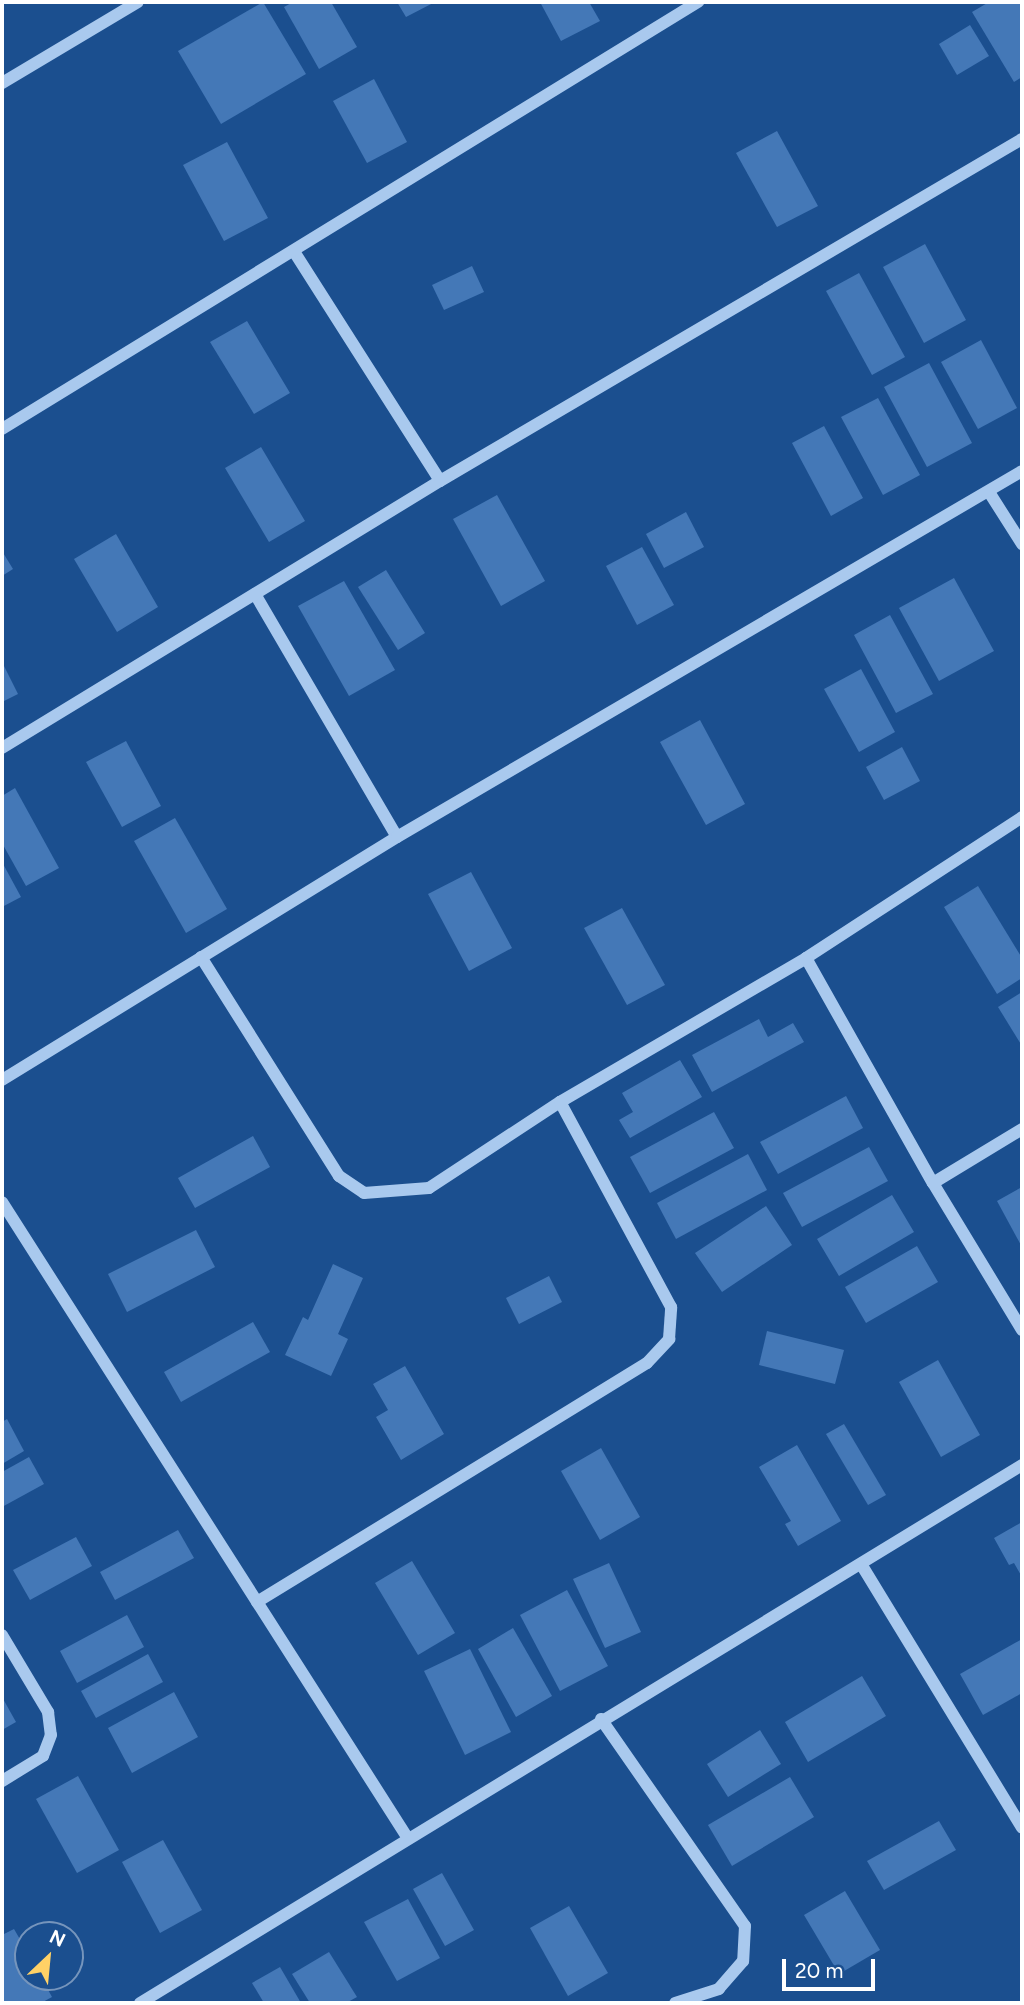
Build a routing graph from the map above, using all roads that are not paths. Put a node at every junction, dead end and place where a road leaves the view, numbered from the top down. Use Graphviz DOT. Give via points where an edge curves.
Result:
graph roads {
  1 [pos="138,2"];
  2 [pos="698,2"];
  3 [pos="2,83"];
  4 [pos="1022,139"];
  5 [pos="295,253"];
  6 [pos="2,429"];
  7 [pos="1022,471"];
  8 [pos="440,481"];
  9 [pos="989,492"];
  10 [pos="1022,544"];
  11 [pos="255,594"];
  12 [pos="2,748"];
  13 [pos="1022,817"];
  14 [pos="397,837"];
  15 [pos="201,957"];
  16 [pos="806,958"];
  17 [pos="2,1080"];
  18 [pos="560,1102"];
  19 [pos="1022,1129"];
  20 [pos="933,1183"];
  21 [pos="2,1202"];
  22 [pos="1022,1330"];
  23 [pos="1022,1465"];
  24 [pos="861,1564"];
  25 [pos="257,1602"];
  26 [pos="2,1635"];
  27 [pos="601,1719"];
  28 [pos="2,1781"];
  29 [pos="1022,1828"];
  30 [pos="407,1837"];
  31 [pos="140,2003"];
  32 [pos="675,2003"];
  1 -- 3 [label="street"];
  2 -- 5 [label="street"];
  4 -- 8 [label="street"];
  5 -- 6 [label="street"];
  5 -- 8 [label="street"];
  7 -- 9 [label="street"];
  8 -- 11 [label="street"];
  9 -- 10 [label="street"];
  9 -- 14 [label="street"];
  11 -- 12 [label="street"];
  11 -- 14 [label="street"];
  13 -- 16 [label="street"];
  14 -- 15 [label="street"];
  15 -- 17 [label="street"];
  15 -- 18 [label="street" via="339,1176 364,1193 429,1188"];
  16 -- 18 [label="street"];
  16 -- 20 [label="street"];
  18 -- 25 [label="street" via="671,1307 668,1339 647,1363"];
  19 -- 20 [label="street"];
  20 -- 22 [label="street"];
  21 -- 25 [label="street"];
  23 -- 24 [label="street"];
  24 -- 27 [label="street"];
  24 -- 29 [label="street"];
  25 -- 30 [label="street"];
  26 -- 28 [label="street" via="48,1712 51,1735 43,1756"];
  27 -- 30 [label="street"];
  27 -- 32 [label="street" via="745,1926 743,1961 719,1989"];
  30 -- 31 [label="street"];
}
